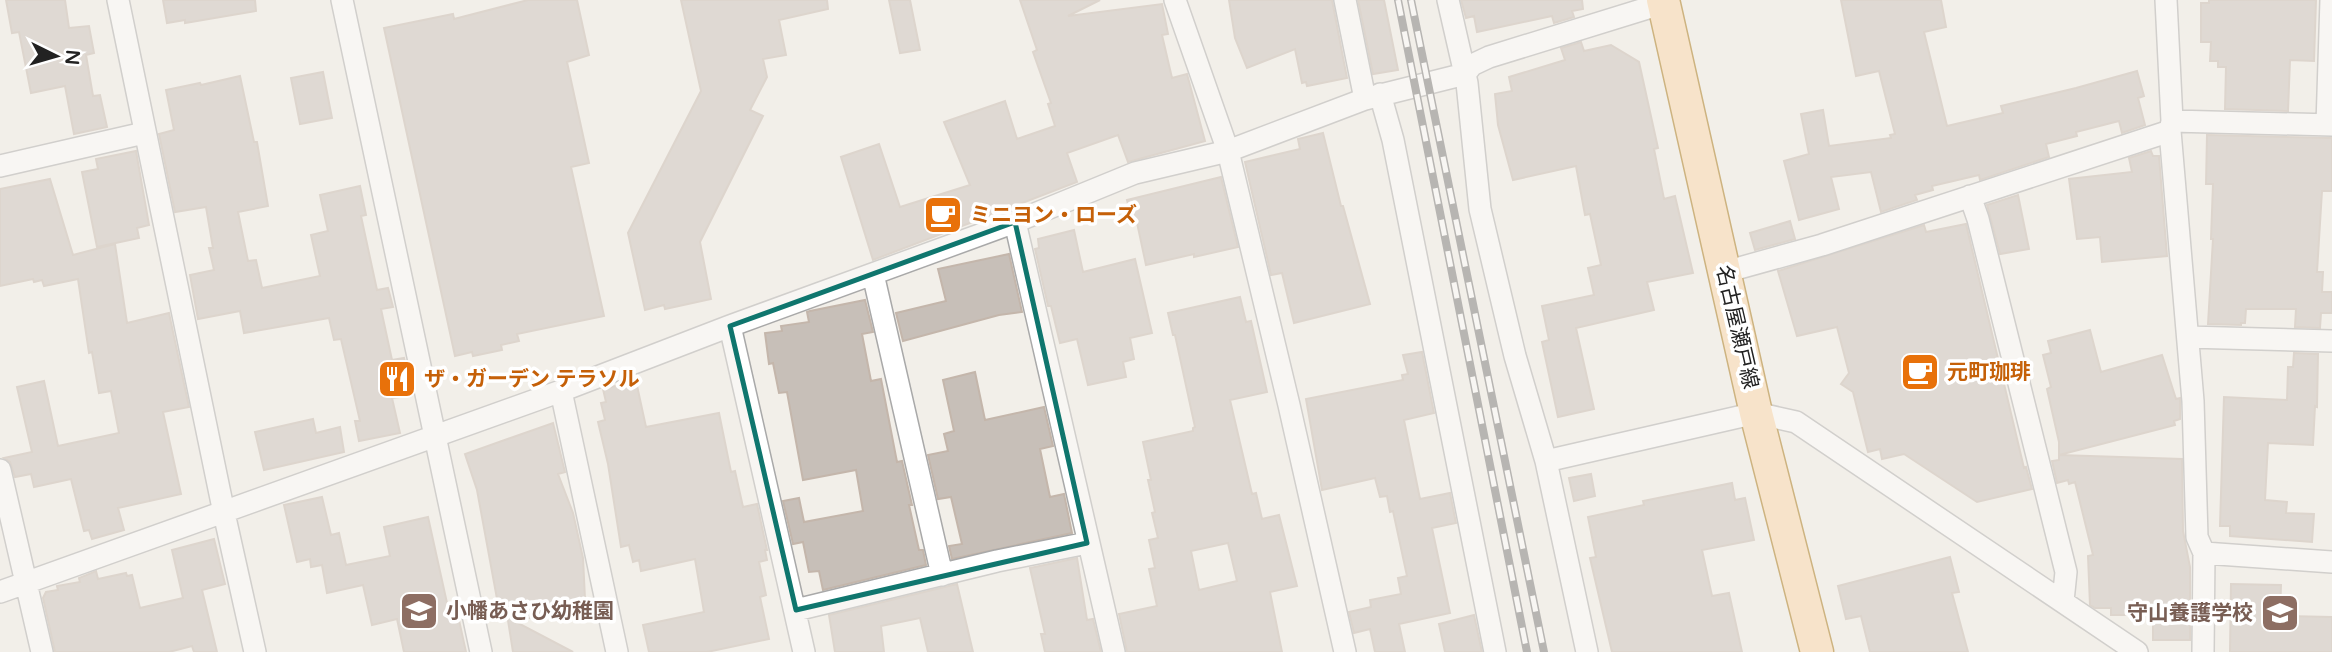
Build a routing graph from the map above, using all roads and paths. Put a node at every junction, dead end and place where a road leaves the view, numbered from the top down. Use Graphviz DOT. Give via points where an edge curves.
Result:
graph roads {
  1 [pos="118,0"];
  2 [pos="342,0"];
  3 [pos="1175,0"];
  4 [pos="1345,0"];
  5 [pos="1448,0"];
  6 [pos="2166,0"];
  7 [pos="2331,0"];
  8 [pos="1663,2"];
  9 [pos="1465,74"];
  10 [pos="1373,96"];
  11 [pos="2330,125"];
  12 [pos="2171,126"];
  13 [pos="144,133"];
  14 [pos="1228,151"];
  15 [pos="0,166"];
  16 [pos="1970,196"];
  17 [pos="1015,222"];
  18 [pos="1725,272"];
  19 [pos="873,274"];
  20 [pos="730,326"];
  21 [pos="2188,337"];
  22 [pos="2332,341"];
  23 [pos="561,391"];
  24 [pos="1756,413"];
  25 [pos="435,434"];
  26 [pos="1546,461"];
  27 [pos="0,470"];
  28 [pos="223,513"];
  29 [pos="1087,543"];
  30 [pos="2204,553"];
  31 [pos="2332,562"];
  32 [pos="942,575"];
  33 [pos="27,583"];
  34 [pos="0,592"];
  35 [pos="2063,601"];
  36 [pos="796,610"];
  37 [pos="42,652"];
  38 [pos="255,652"];
  39 [pos="481,652"];
  40 [pos="617,652"];
  41 [pos="804,652"];
  42 [pos="1114,652"];
  43 [pos="1345,652"];
  44 [pos="1495,652"];
  45 [pos="1587,652"];
  46 [pos="1817,652"];
  47 [pos="2137,652"];
  48 [pos="2203,652"];
  1 -- 13 [label="street"];
  2 -- 25 [label="street"];
  3 -- 14 [label="street"];
  4 -- 10 [label="street"];
  5 -- 9 [label="street"];
  6 -- 12 [label="street"];
  7 -- 11 [label="street"];
  8 -- 9 [label="street" via="1489,57"];
  8 -- 18 [label="main road, 名古屋瀬戸線"];
  9 -- 10 [label="street"];
  9 -- 26 [label="street" via="1480,209"];
  10 -- 14 [label="street"];
  10 -- 44 [label="street" via="1393,140"];
  11 -- 12 [label="street"];
  12 -- 16 [label="street"];
  12 -- 21 [label="street"];
  13 -- 15 [label="street"];
  13 -- 28 [label="street"];
  14 -- 17 [label="street" via="1135,173"];
  14 -- 43 [label="street"];
  16 -- 18 [label="street"];
  16 -- 35 [label="street" via="2066,572"];
  17 -- 19 [label="street"];
  17 -- 29 [label="street"];
  18 -- 24 [label="main road, 名古屋瀬戸線"];
  19 -- 20 [label="street"];
  19 -- 32 [label="street"];
  20 -- 23 [label="street"];
  20 -- 36 [label="street"];
  21 -- 22 [label="street"];
  21 -- 30 [label="street" via="2197,537"];
  23 -- 25 [label="street"];
  23 -- 40 [label="street"];
  24 -- 26 [label="street"];
  24 -- 35 [label="street" via="1796,422"];
  24 -- 46 [label="main road, 名古屋瀬戸線"];
  25 -- 28 [label="street"];
  25 -- 39 [label="street"];
  26 -- 45 [label="street"];
  27 -- 33 [label="street"];
  28 -- 33 [label="street"];
  28 -- 38 [label="street"];
  29 -- 32 [label="street"];
  29 -- 42 [label="street"];
  30 -- 31 [label="street"];
  30 -- 48 [label="street"];
  32 -- 36 [label="street"];
  33 -- 34 [label="street"];
  33 -- 37 [label="street"];
  35 -- 47 [label="street"];
  36 -- 41 [label="street"];
}
